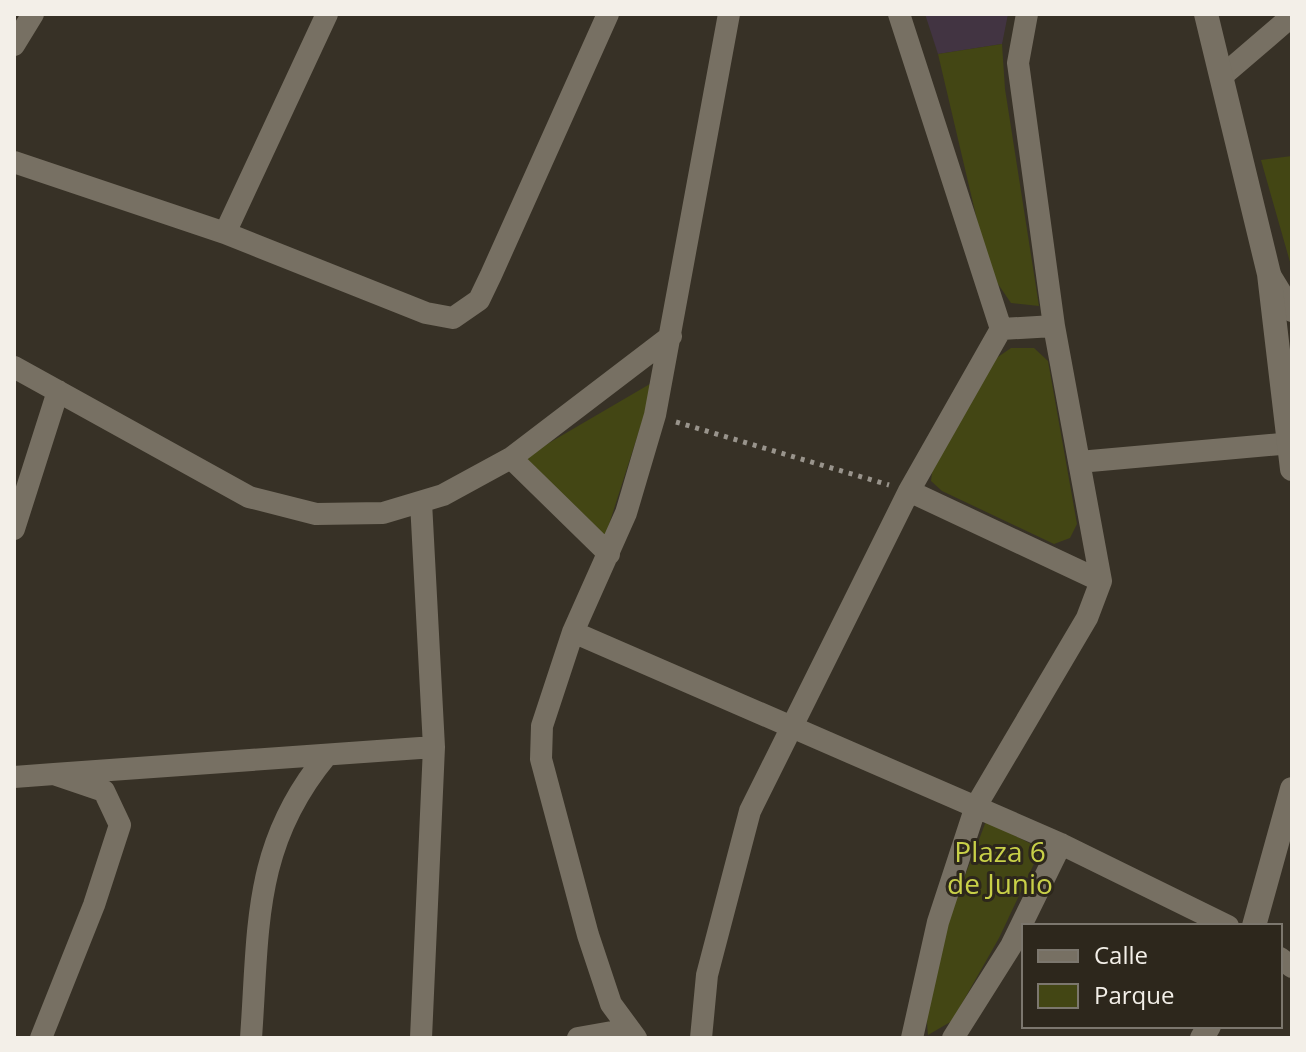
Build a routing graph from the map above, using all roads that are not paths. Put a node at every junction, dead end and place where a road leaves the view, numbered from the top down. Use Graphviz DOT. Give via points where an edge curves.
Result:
graph roads {
  1 [pos="33,14"];
  2 [pos="327,14"];
  3 [pos="608,14"];
  4 [pos="729,14"];
  5 [pos="899,14"];
  6 [pos="1027,14"];
  7 [pos="1206,14"];
  8 [pos="1292,16"];
  9 [pos="14,45"];
  10 [pos="1221,77"];
  11 [pos="14,162"];
  12 [pos="225,233"];
  13 [pos="1269,274"];
  14 [pos="1292,311"];
  15 [pos="1054,326"];
  16 [pos="1001,329"];
  17 [pos="671,336"];
  18 [pos="19,373"];
  19 [pos="58,391"];
  20 [pos="1291,452"];
  21 [pos="511,458"];
  22 [pos="1079,462"];
  23 [pos="909,491"];
  24 [pos="421,502"];
  25 [pos="14,529"];
  26 [pos="609,554"];
  27 [pos="1101,581"];
  28 [pos="573,632"];
  29 [pos="793,726"];
  30 [pos="434,747"];
  31 [pos="327,755"];
  32 [pos="54,774"];
  33 [pos="14,777"];
  34 [pos="1292,789"];
  35 [pos="976,806"];
  36 [pos="1061,844"];
  37 [pos="1224,924"];
  38 [pos="1255,924"];
  39 [pos="632,1034"];
  40 [pos="41,1038"];
  41 [pos="251,1038"];
  42 [pos="421,1038"];
  43 [pos="578,1038"];
  44 [pos="701,1038"];
  45 [pos="912,1038"];
  46 [pos="953,1038"];
  1 -- 9 [label="street"];
  2 -- 12 [label="street"];
  3 -- 12 [label="street" via="479,300 453,318 426,313"];
  4 -- 17 [label="street"];
  5 -- 16 [label="street"];
  6 -- 15 [label="street" via="1018,63"];
  7 -- 10 [label="main road"];
  8 -- 10 [label="street"];
  10 -- 13 [label="main road"];
  11 -- 12 [label="street"];
  13 -- 14 [label="street"];
  13 -- 20 [label="main road"];
  15 -- 16 [label="street"];
  15 -- 22 [label="street"];
  16 -- 23 [label="street"];
  17 -- 21 [label="street"];
  17 -- 26 [label="street" via="655,415"];
  18 -- 19 [label="street"];
  19 -- 24 [label="street" via="249,497 316,514 383,513"];
  19 -- 25 [label="street"];
  20 -- 22 [label="street"];
  21 -- 24 [label="street"];
  21 -- 26 [label="street"];
  22 -- 27 [label="street"];
  23 -- 27 [label="street"];
  23 -- 29 [label="street"];
  24 -- 30 [label="street"];
  26 -- 28 [label="street"];
  27 -- 35 [label="street" via="1087,618"];
  28 -- 29 [label="street"];
  28 -- 39 [label="street" via="542,726 541,759 592,948 611,1004"];
  29 -- 35 [label="street"];
  29 -- 44 [label="street" via="750,811 707,975"];
  30 -- 31 [label="street"];
  30 -- 42 [label="street"];
  31 -- 32 [label="street"];
  31 -- 41 [label="street" via="287,811 263,881"];
  32 -- 33 [label="street"];
  32 -- 40 [label="street" via="104,791 120,825"];
  34 -- 38 [label="main road"];
  35 -- 36 [label="street"];
  35 -- 45 [label="street" via="938,922"];
  36 -- 37 [label="street"];
  36 -- 46 [label="street" via="1011,946"];
  39 -- 43 [label="street"];
}
